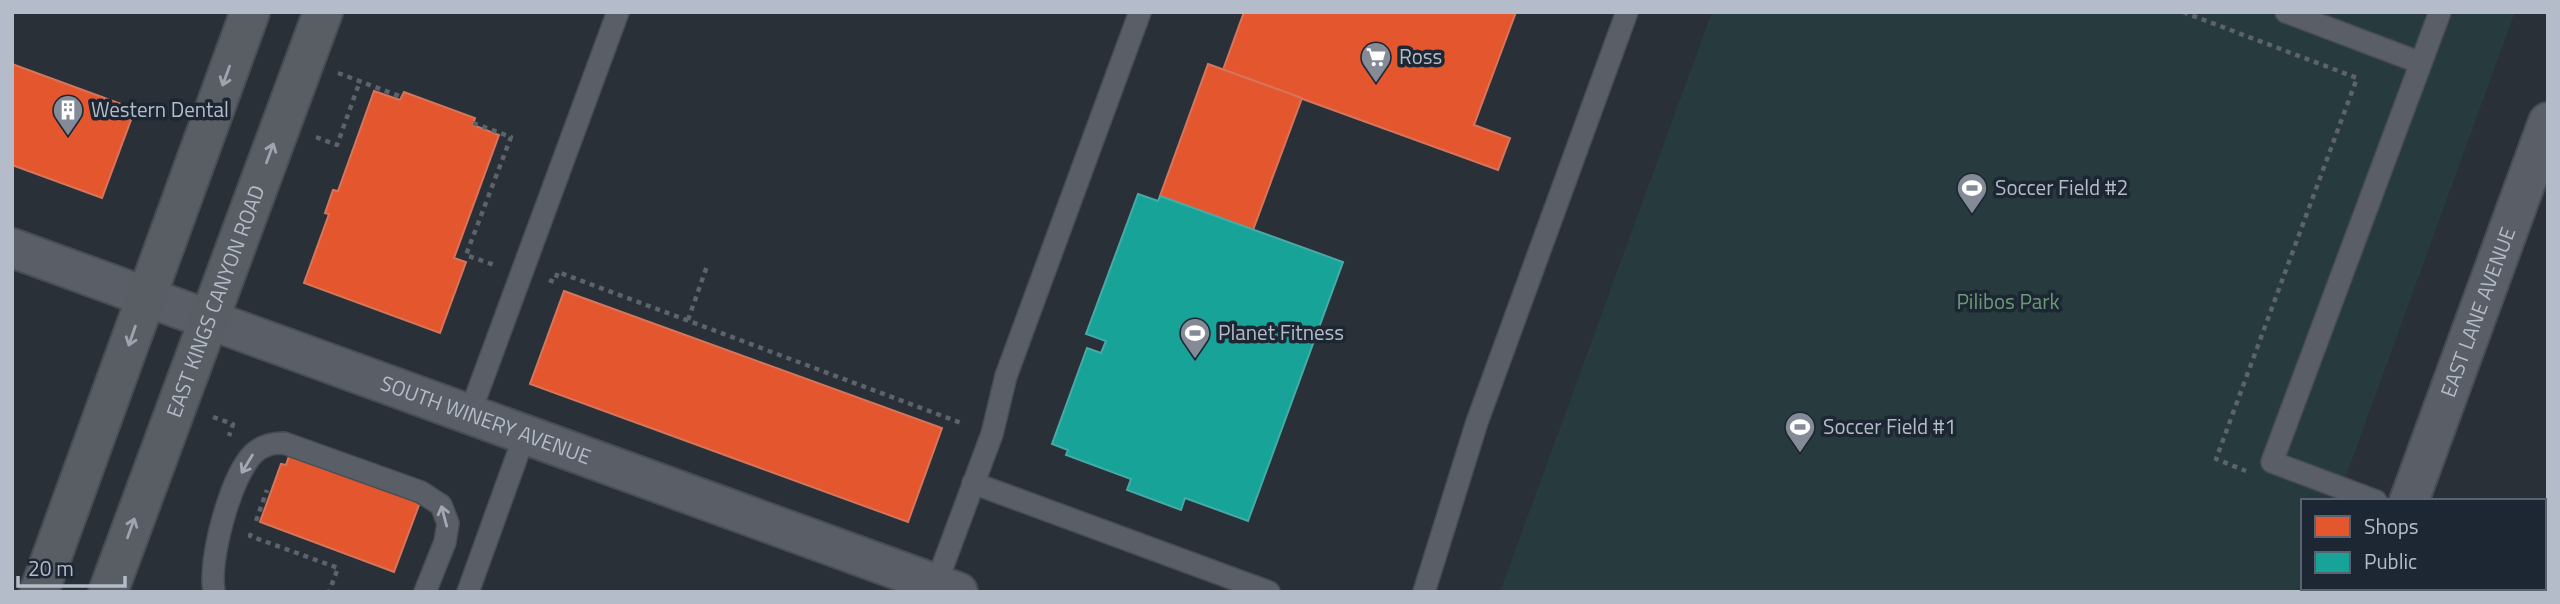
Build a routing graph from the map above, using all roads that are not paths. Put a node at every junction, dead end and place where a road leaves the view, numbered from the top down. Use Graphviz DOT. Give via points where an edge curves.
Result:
graph roads {
  1 [pos="250,12"];
  2 [pos="323,12"];
  3 [pos="618,12"];
  4 [pos="1140,12"];
  5 [pos="1627,12"];
  6 [pos="2286,12"];
  7 [pos="2440,12"];
  8 [pos="2421,63"];
  9 [pos="2548,122"];
  10 [pos="12,247"];
  11 [pos="146,295"];
  12 [pos="208,318"];
  13 [pos="470,414"];
  14 [pos="525,434"];
  15 [pos="973,483"];
  16 [pos="2371,499"];
  17 [pos="2410,499"];
  18 [pos="423,588"];
  19 [pos="947,588"];
  20 [pos="214,591"];
  21 [pos="39,592"];
  22 [pos="108,592"];
  23 [pos="468,592"];
  24 [pos="1269,592"];
  25 [pos="1424,592"];
  1 -- 11 [label="main road, one-way"];
  12 -- 2 [label="main road, EAST KINGS CANYON ROAD, one-way"];
  3 -- 13 [label="lane"];
  4 -- 15 [label="lane" via="1006,376 992,434"];
  5 -- 25 [label="lane" via="1477,422"];
  6 -- 8 [label="lane"];
  7 -- 8 [label="lane"];
  8 -- 16 [label="lane" via="2272,462"];
  9 -- 17 [label="street, EAST LANE AVENUE"];
  10 -- 11 [label="street, SOUTH WINERY AVENUE"];
  11 -- 12 [label="street, SOUTH WINERY AVENUE"];
  11 -- 21 [label="main road, one-way"];
  12 -- 13 [label="street, SOUTH WINERY AVENUE"];
  22 -- 12 [label="main road, EAST KINGS CANYON ROAD, one-way"];
  13 -- 14 [label="street, SOUTH WINERY AVENUE"];
  14 -- 19 [label="street, SOUTH WINERY AVENUE"];
  14 -- 23 [label="lane"];
  15 -- 19 [label="lane"];
  15 -- 24 [label="lane"];
  18 -- 20 [label="lane, one-way" via="445,542 448,523 441,505 421,492 273,443 252,455 243,469 215,543"];
}
